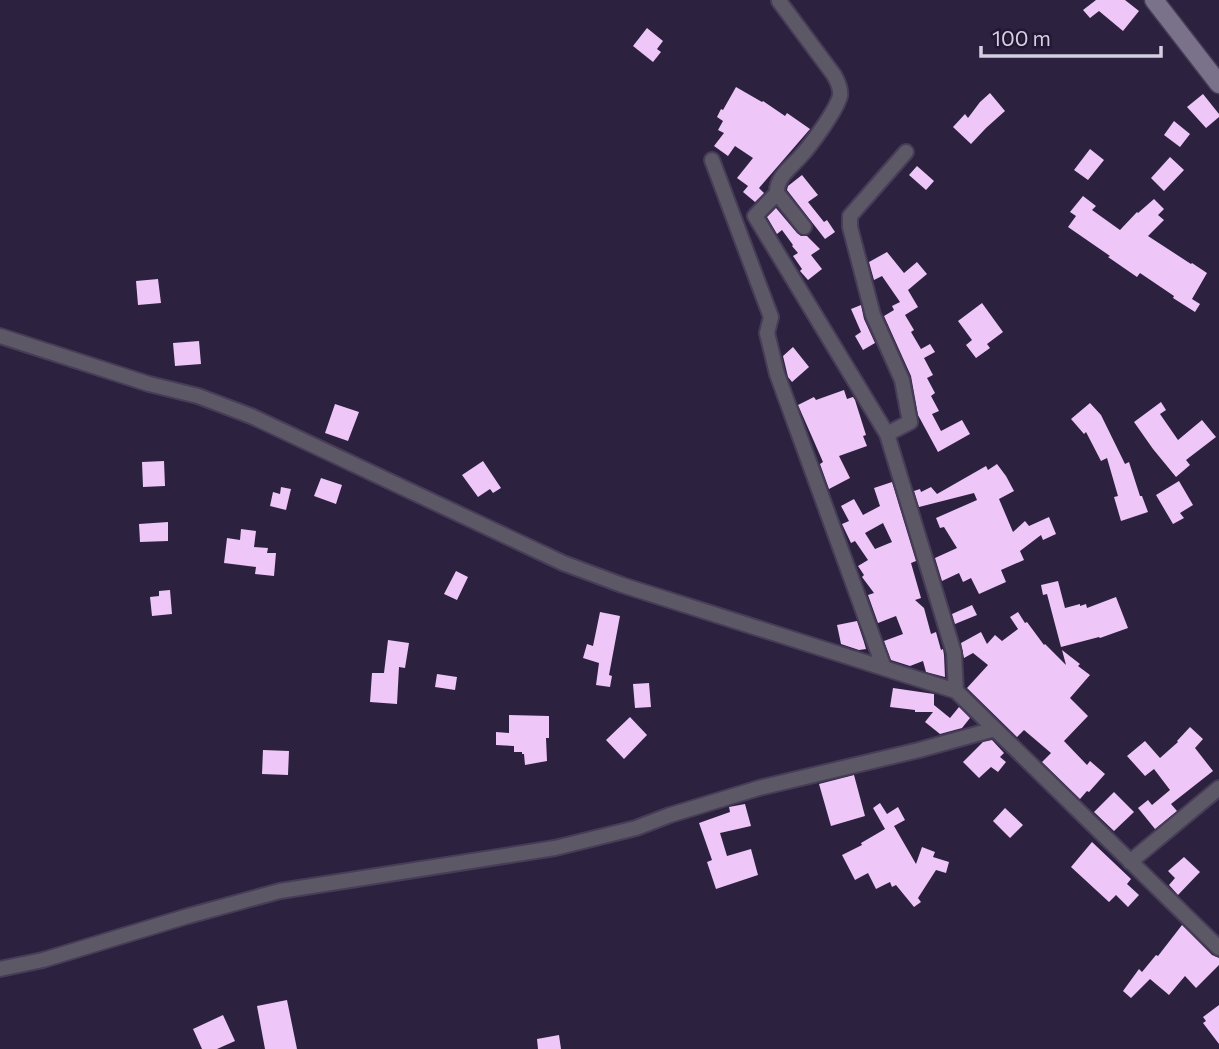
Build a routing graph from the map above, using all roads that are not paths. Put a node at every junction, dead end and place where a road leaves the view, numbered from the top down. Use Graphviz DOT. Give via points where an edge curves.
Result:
graph roads {
  1 [pos="1154,0"];
  2 [pos="779,1"];
  3 [pos="1219,85"];
  4 [pos="906,152"];
  5 [pos="712,160"];
  6 [pos="777,193"];
  7 [pos="804,227"];
  8 [pos="0,336"];
  9 [pos="887,434"];
  10 [pos="884,668"];
  11 [pos="956,691"];
  12 [pos="995,729"];
  13 [pos="1219,788"];
  14 [pos="1130,862"];
  15 [pos="1219,948"];
  16 [pos="0,969"];
  1 -- 3 [label="main road"];
  2 -- 6 [label="street" via="834,75 840,94 807,150 776,185"];
  4 -- 9 [label="street" via="850,216 873,315 902,380 910,422"];
  5 -- 10 [label="street" via="771,317 767,333 777,374"];
  6 -- 7 [label="street"];
  6 -- 9 [label="street" via="755,216"];
  8 -- 10 [label="street" via="251,416 563,563"];
  9 -- 11 [label="street" via="954,653"];
  10 -- 11 [label="street"];
  11 -- 12 [label="street"];
  12 -- 14 [label="street"];
  12 -- 16 [label="street" via="759,788 578,843 280,891"];
  13 -- 14 [label="street"];
  14 -- 15 [label="street"];
}
